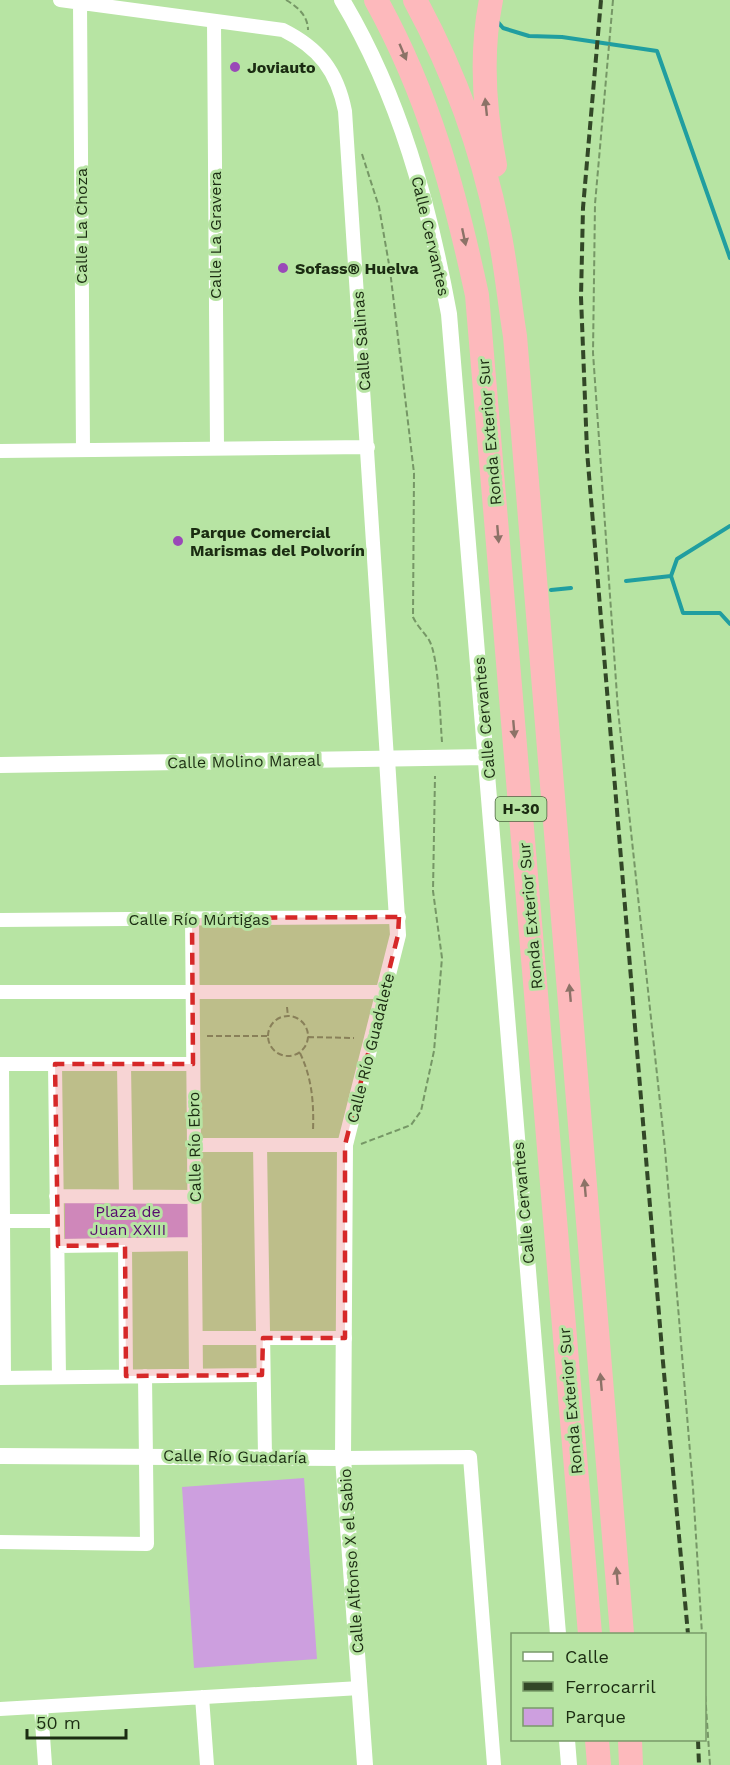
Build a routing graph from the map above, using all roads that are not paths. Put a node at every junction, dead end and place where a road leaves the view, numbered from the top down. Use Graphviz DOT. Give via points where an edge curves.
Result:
graph roads {
  1 [pos="60,0"];
  2 [pos="342,0"];
  3 [pos="376,0"];
  4 [pos="415,0"];
  5 [pos="491,0"];
  6 [pos="81,3"];
  7 [pos="214,21"];
  8 [pos="498,227"];
  9 [pos="368,447"];
  10 [pos="217,448"];
  11 [pos="83,450"];
  12 [pos="0,451"];
  13 [pos="487,758"];
  14 [pos="387,759"];
  15 [pos="0,765"];
  16 [pos="399,917"];
  17 [pos="192,918"];
  18 [pos="0,920"];
  19 [pos="191,991"];
  20 [pos="0,992"];
  21 [pos="384,992"];
  22 [pos="1,1064"];
  23 [pos="55,1064"];
  24 [pos="193,1064"];
  25 [pos="124,1065"];
  26 [pos="194,1145"];
  27 [pos="351,1145"];
  28 [pos="260,1146"];
  29 [pos="56,1196"];
  30 [pos="126,1196"];
  31 [pos="194,1197"];
  32 [pos="1,1221"];
  33 [pos="56,1221"];
  34 [pos="195,1244"];
  35 [pos="125,1245"];
  36 [pos="58,1246"];
  37 [pos="196,1338"];
  38 [pos="263,1338"];
  39 [pos="345,1338"];
  40 [pos="346,1357"];
  41 [pos="196,1375"];
  42 [pos="262,1375"];
  43 [pos="126,1376"];
  44 [pos="145,1376"];
  45 [pos="2,1377"];
  46 [pos="59,1377"];
  47 [pos="146,1455"];
  48 [pos="0,1456"];
  49 [pos="265,1456"];
  50 [pos="343,1458"];
  51 [pos="0,1542"];
  52 [pos="558,1633"];
  53 [pos="590,1633"];
  54 [pos="622,1633"];
  55 [pos="360,1688"];
  56 [pos="202,1697"];
  57 [pos="41,1707"];
  58 [pos="0,1709"];
  59 [pos="567,1741"];
  60 [pos="597,1741"];
  61 [pos="630,1741"];
  62 [pos="45,1765"];
  63 [pos="207,1765"];
  64 [pos="365,1765"];
  65 [pos="494,1765"];
  66 [pos="569,1765"];
  67 [pos="599,1765"];
  68 [pos="631,1765"];
  1 -- 6 [label="street, Calle Salinas"];
  2 -- 13 [label="street, Calle Cervantes" via="385,84 416,167 437,248 449,314"];
  3 -- 53 [label="highway, Ronda Exterior Sur / H-30, one-way" via="429,113 456,200 477,295"];
  4 -- 8 [label="highway, Ronda Exterior Sur / H-30" via="441,47 480,160"];
  8 -- 5 [label="highway, one-way" via="499,185 484,94 486,24"];
  6 -- 7 [label="street, Calle Salinas"];
  6 -- 11 [label="street, Calle La Choza"];
  7 -- 9 [label="street, Calle Salinas" via="283,30 302,40 319,53 341,90"];
  7 -- 10 [label="street, Calle La Gravera"];
  54 -- 8 [label="highway, Ronda Exterior Sur / H-30, one-way" via="517,359"];
  9 -- 10 [label="street"];
  9 -- 14 [label="street, Calle Salinas"];
  10 -- 11 [label="street"];
  11 -- 12 [label="street"];
  13 -- 14 [label="street, Calle Molino Mareal"];
  13 -- 52 [label="street, Calle Cervantes"];
  14 -- 15 [label="street, Calle Molino Mareal"];
  14 -- 16 [label="street, Calle Río Guadalete"];
  16 -- 17 [label="street, Calle Río Múrtigas"];
  16 -- 21 [label="street, Calle Río Guadalete"];
  17 -- 18 [label="street, Calle Río Múrtigas"];
  17 -- 19 [label="street, Calle Río Ebro"];
  19 -- 20 [label="street"];
  19 -- 21 [label="street"];
  19 -- 24 [label="street, Calle Río Ebro"];
  21 -- 27 [label="street, Calle Río Guadalete"];
  22 -- 23 [label="street"];
  22 -- 32 [label="street"];
  23 -- 25 [label="street"];
  23 -- 29 [label="street"];
  24 -- 25 [label="street"];
  24 -- 26 [label="street, Calle Río Ebro"];
  25 -- 30 [label="street"];
  26 -- 28 [label="street"];
  26 -- 31 [label="street, Calle Río Ebro"];
  27 -- 28 [label="street"];
  27 -- 39 [label="street, Calle Río Guadalete"];
  28 -- 38 [label="street"];
  29 -- 30 [label="street"];
  29 -- 33 [label="street"];
  30 -- 31 [label="street"];
  31 -- 34 [label="street, Calle Río Ebro"];
  32 -- 33 [label="street"];
  32 -- 45 [label="street"];
  33 -- 36 [label="street"];
  34 -- 35 [label="street"];
  34 -- 37 [label="street, Calle Río Ebro"];
  35 -- 36 [label="street"];
  35 -- 43 [label="street"];
  36 -- 46 [label="street"];
  37 -- 38 [label="street"];
  37 -- 41 [label="street, Calle Río Ebro"];
  38 -- 39 [label="street"];
  38 -- 42 [label="street"];
  39 -- 40 [label="street, Calle Río Guadalete"];
  40 -- 50 [label="street, Calle Alfonso X el Sabio"];
  41 -- 42 [label="street"];
  41 -- 44 [label="street"];
  42 -- 49 [label="street"];
  43 -- 44 [label="street"];
  43 -- 46 [label="street"];
  44 -- 47 [label="street"];
  45 -- 46 [label="street"];
  47 -- 48 [label="street, Calle Río Guadaría"];
  47 -- 49 [label="street, Calle Río Guadaría"];
  47 -- 51 [label="street" via="147,1544"];
  49 -- 50 [label="street, Calle Río Guadaría"];
  50 -- 55 [label="street, Calle Alfonso X el Sabio"];
  50 -- 65 [label="street, Calle Río Guadaría" via="470,1457"];
  55 -- 56 [label="street"];
  55 -- 64 [label="street, Calle Alfonso X el Sabio"];
  56 -- 57 [label="street"];
  56 -- 63 [label="street"];
  57 -- 58 [label="street"];
  57 -- 62 [label="street"];
  59 -- 66 [label="street"];
  60 -- 67 [label="highway"];
  61 -- 68 [label="highway"];
}
